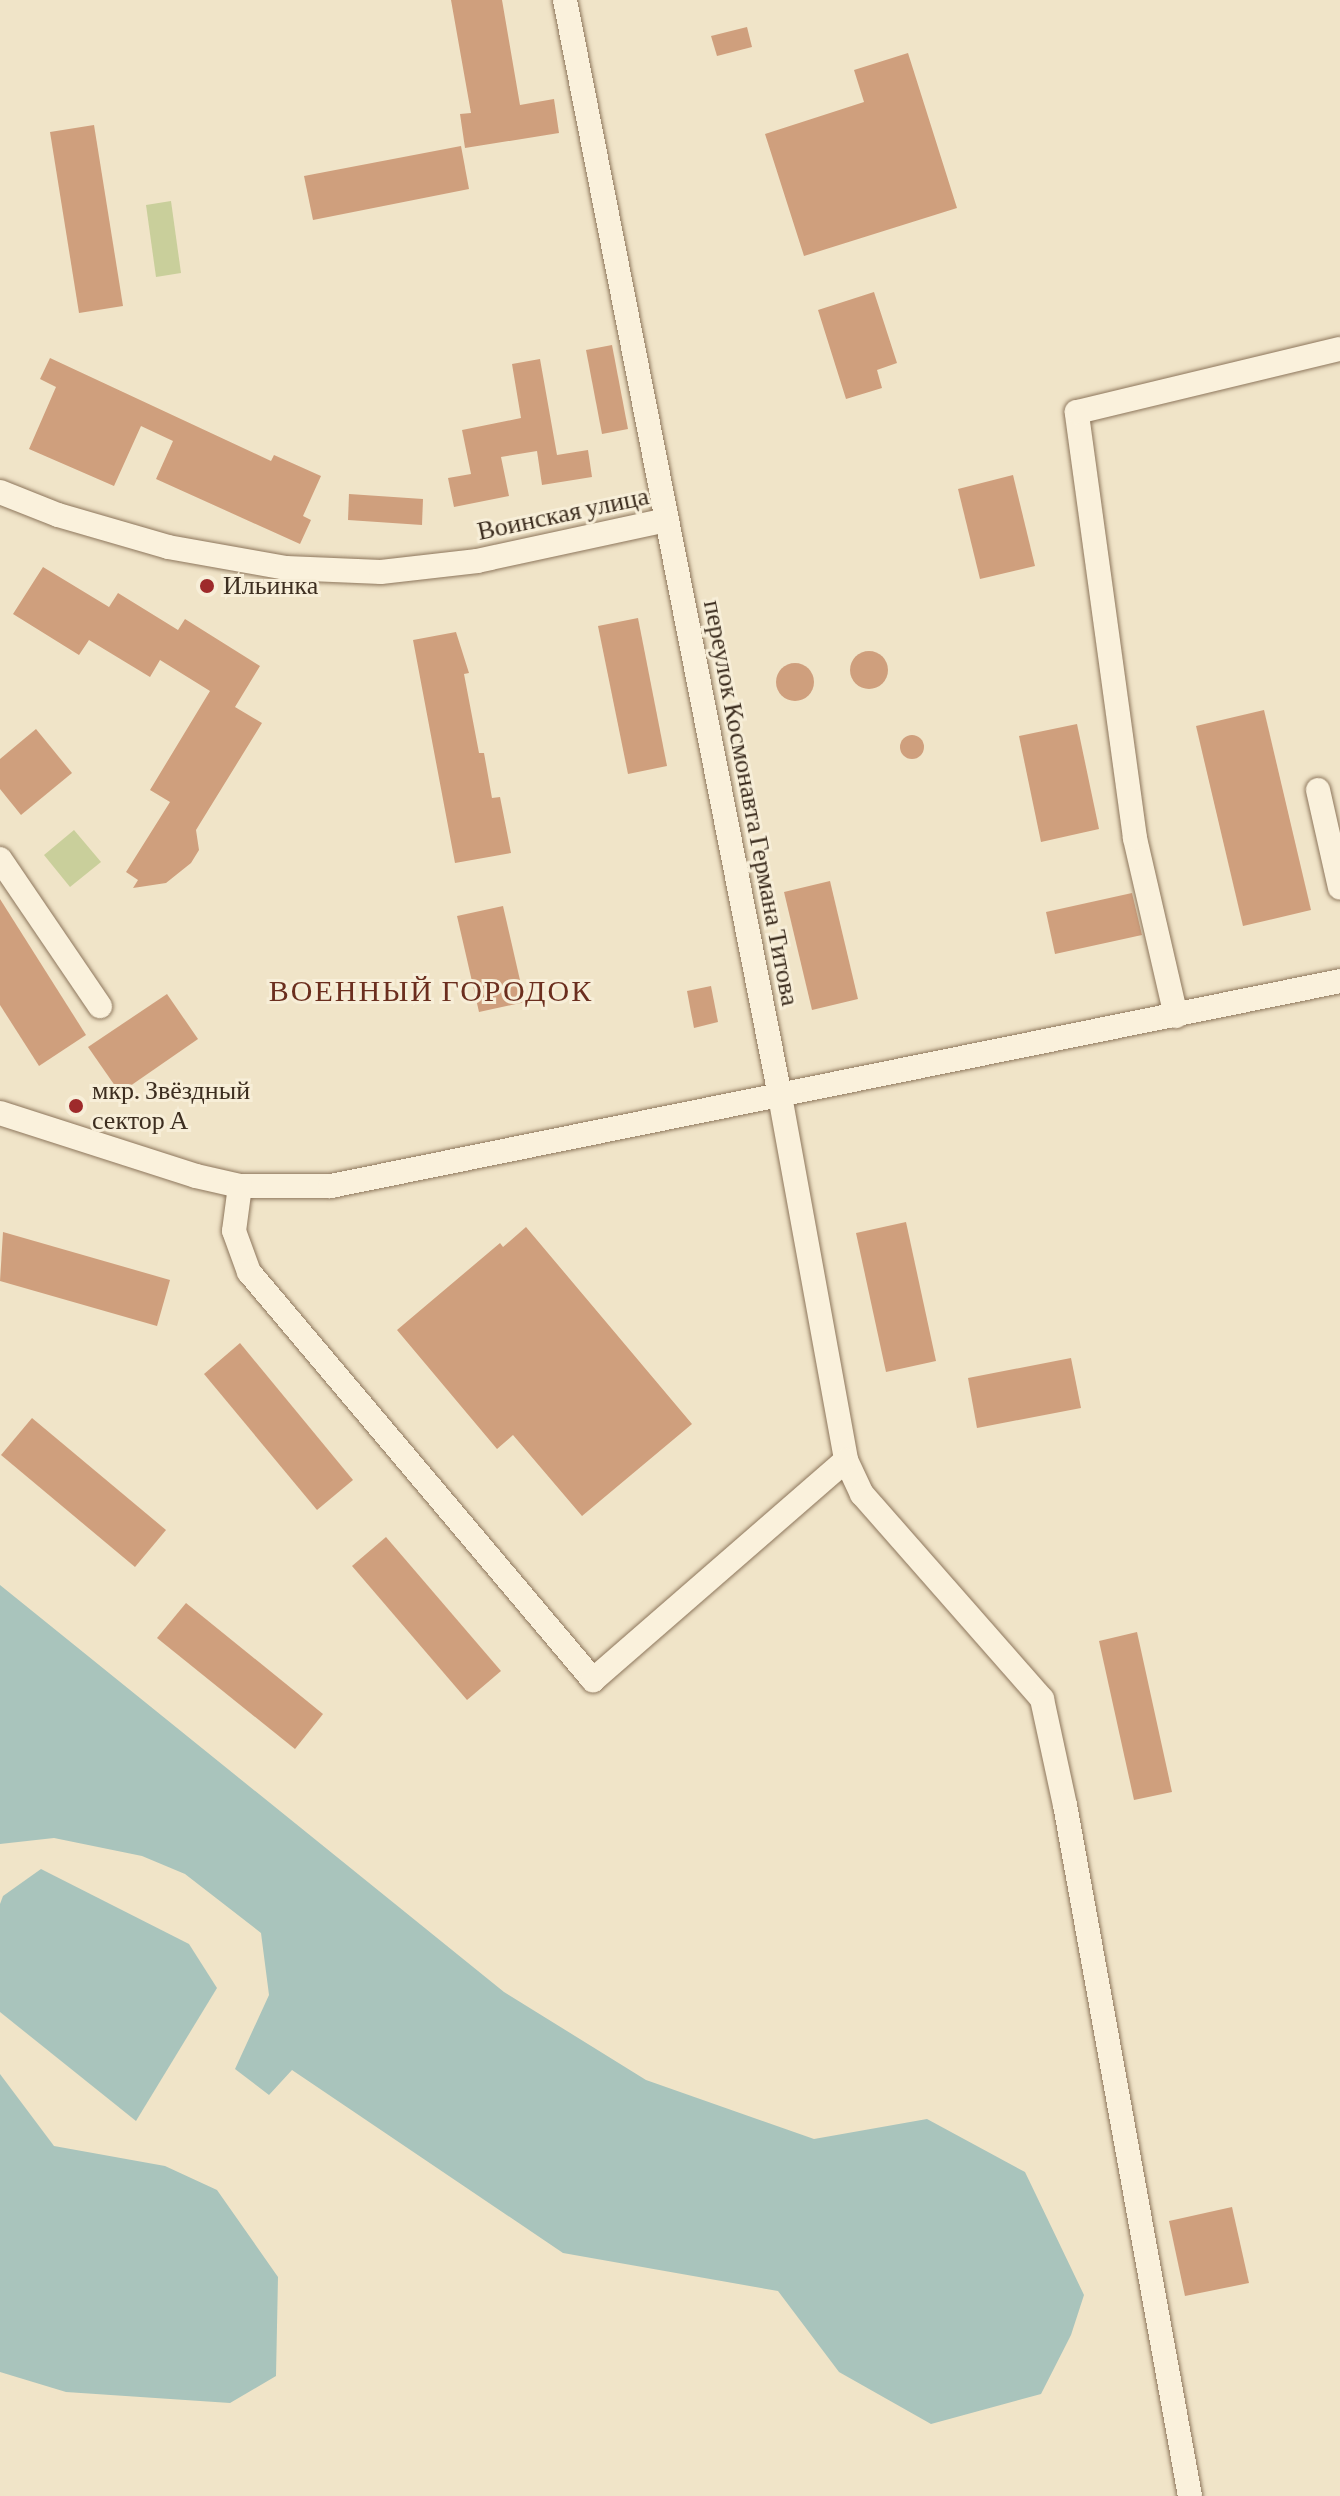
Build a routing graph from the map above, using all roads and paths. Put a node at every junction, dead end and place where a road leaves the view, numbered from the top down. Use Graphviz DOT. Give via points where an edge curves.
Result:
graph roads {
  1 [pos="565,0"];
  2 [pos="1340,349"];
  3 [pos="0,492"];
  4 [pos="667,520"];
  5 [pos="1318,790"];
  6 [pos="0,859"];
  7 [pos="1340,888"];
  8 [pos="1340,981"];
  9 [pos="100,1006"];
  10 [pos="1176,1016"];
  11 [pos="780,1096"];
  12 [pos="0,1113"];
  13 [pos="240,1186"];
  14 [pos="846,1460"];
  15 [pos="1190,2496"];
  1 -- 4 [label="street, Воинская улица"];
  2 -- 10 [label="street" via="1077,412 1135,838"];
  3 -- 4 [label="street, Воинская улица" via="168,547 286,568 381,572 477,561"];
  4 -- 11 [label="street, переулок Космонавта Германа Титова"];
  5 -- 7 [label="street"];
  6 -- 9 [label="street"];
  8 -- 10 [label="street"];
  10 -- 11 [label="street"];
  11 -- 13 [label="street" via="331,1186"];
  11 -- 14 [label="street, переулок Космонавта Германа Титова"];
  12 -- 13 [label="street"];
  13 -- 14 [label="street" via="234,1231 249,1272 593,1680"];
  14 -- 15 [label="street, переулок Космонавта Германа Титова" via="862,1494 1042,1699"];
}
